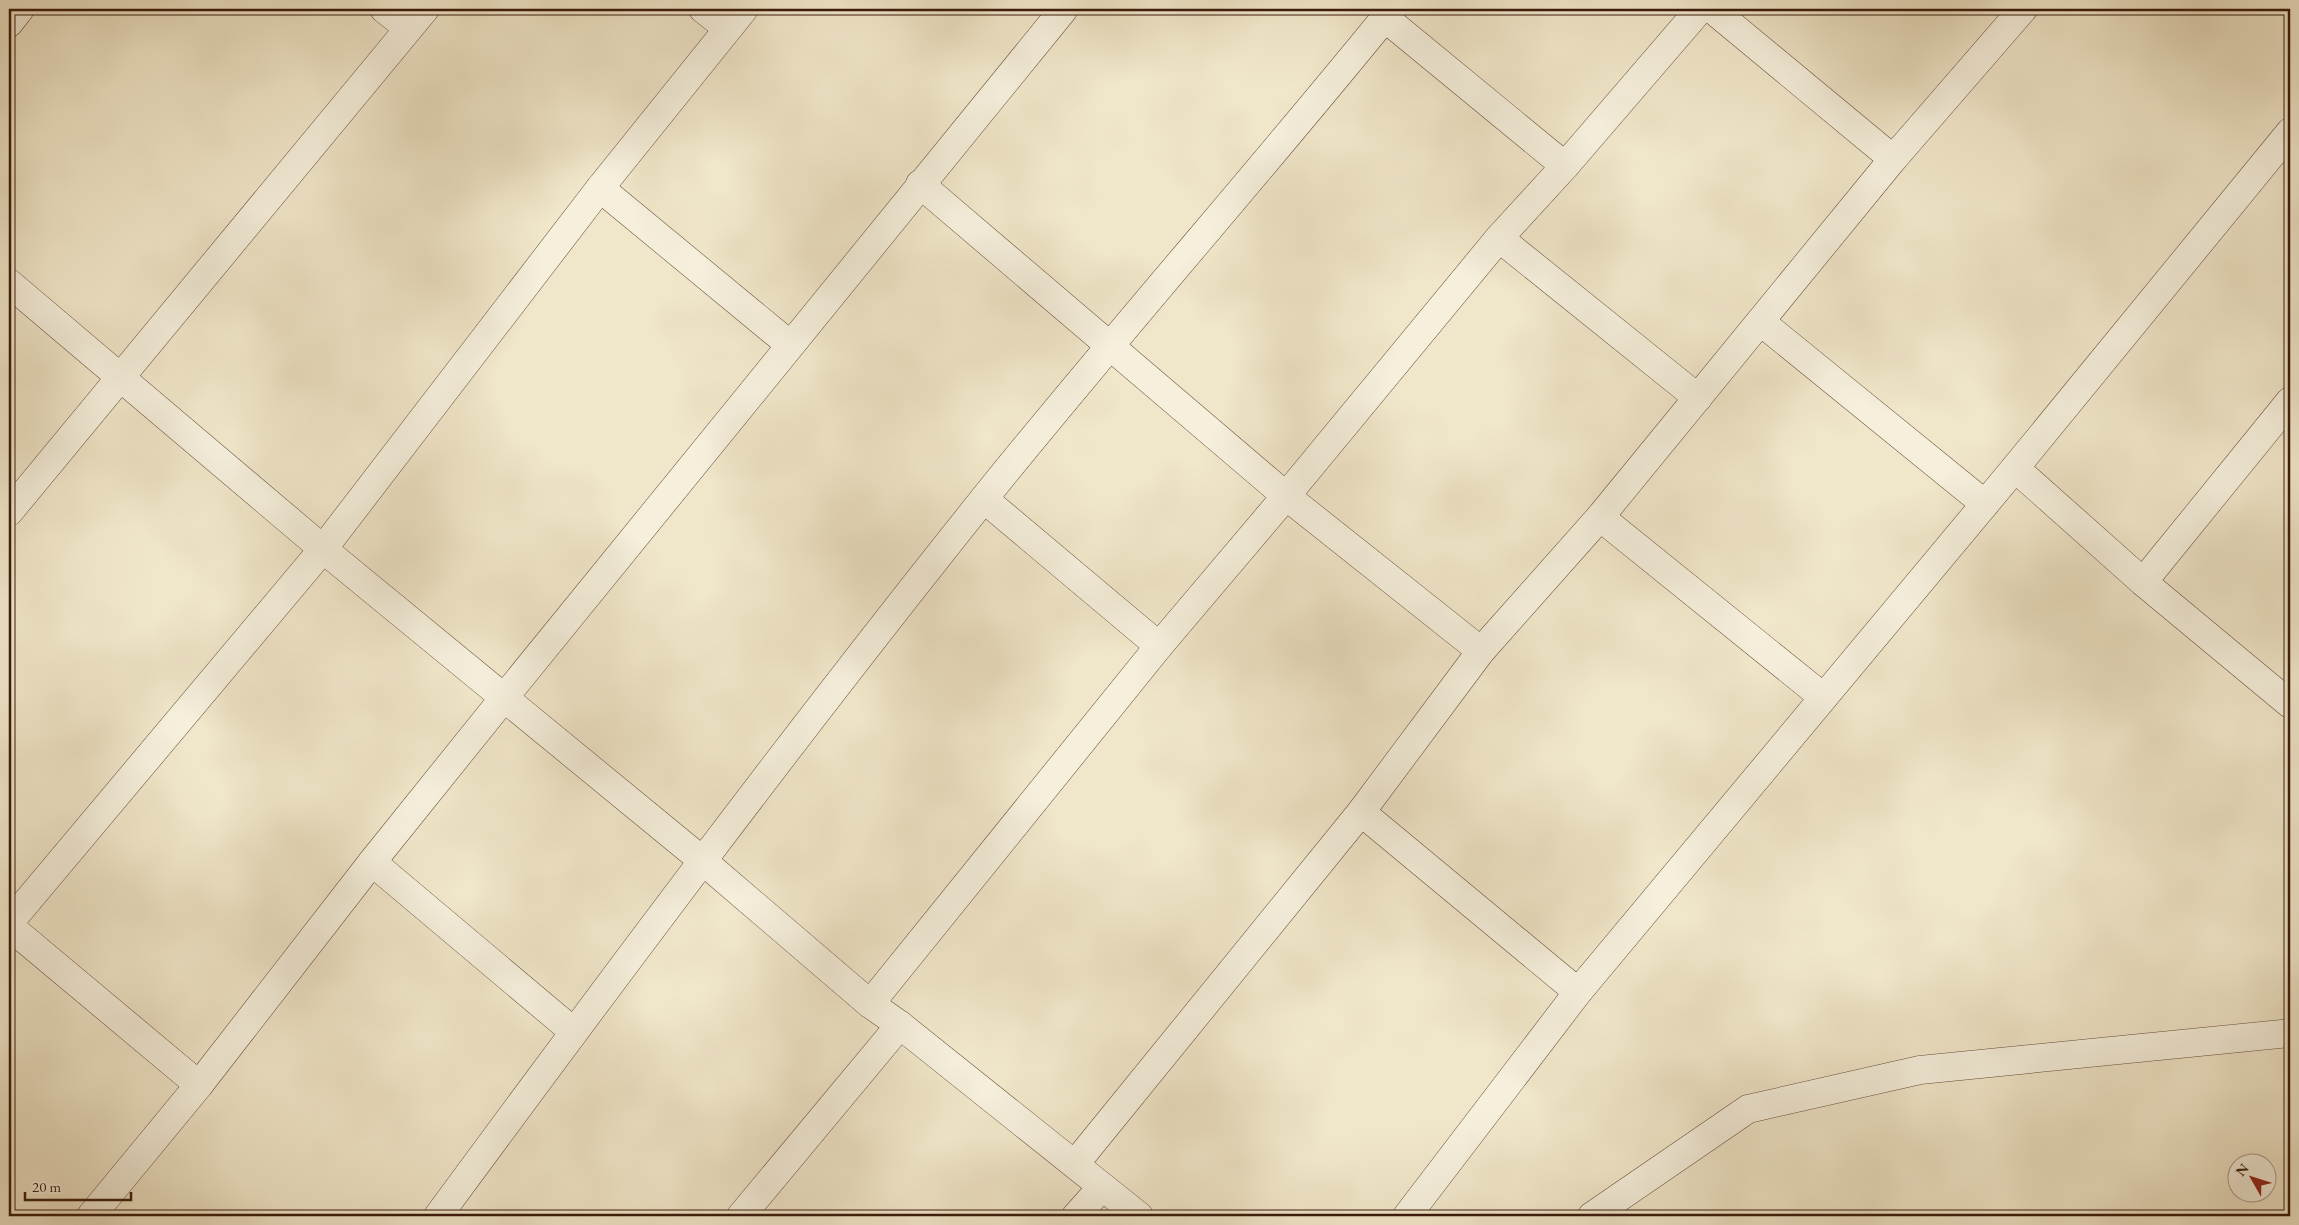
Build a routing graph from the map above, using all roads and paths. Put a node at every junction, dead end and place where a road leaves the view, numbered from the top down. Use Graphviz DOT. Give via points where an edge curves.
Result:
graph roads {
  1 [pos="20,9"];
  2 [pos="384,9"];
  3 [pos="702,9"];
  4 [pos="1064,9"];
  5 [pos="1700,9"];
  6 [pos="1712,9"];
  7 [pos="2023,9"];
  8 [pos="1389,13"];
  9 [pos="735,18"];
  10 [pos="416,19"];
  11 [pos="9,23"];
  12 [pos="2290,132"];
  13 [pos="1893,159"];
  14 [pos="1565,166"];
  15 [pos="920,184"];
  16 [pos="600,188"];
  17 [pos="1498,238"];
  18 [pos="9,283"];
  19 [pos="1761,322"];
  20 [pos="789,344"];
  21 [pos="1108,346"];
  22 [pos="120,378"];
  23 [pos="1698,398"];
  24 [pos="2290,401"];
  25 [pos="2015,468"];
  26 [pos="1286,496"];
  27 [pos="984,499"];
  28 [pos="1985,504"];
  29 [pos="9,512"];
  30 [pos="1600,517"];
  31 [pos="323,549"];
  32 [pos="2142,582"];
  33 [pos="1159,646"];
  34 [pos="1481,651"];
  35 [pos="1823,697"];
  36 [pos="503,699"];
  37 [pos="2290,704"];
  38 [pos="1361,812"];
  39 [pos="703,861"];
  40 [pos="372,862"];
  41 [pos="9,924"];
  42 [pos="1578,992"];
  43 [pos="870,1004"];
  44 [pos="900,1026"];
  45 [pos="574,1032"];
  46 [pos="2290,1033"];
  47 [pos="199,1085"];
  48 [pos="1075,1164"];
  49 [pos="1102,1187"];
  50 [pos="91,1216"];
  51 [pos="438,1216"];
  52 [pos="741,1216"];
  53 [pos="1076,1216"];
  54 [pos="1139,1216"];
  55 [pos="1407,1216"];
  56 [pos="1592,1216"];
  1 -- 11 [label="street"];
  2 -- 10 [label="street"];
  3 -- 9 [label="street"];
  4 -- 15 [label="street"];
  5 -- 14 [label="street"];
  6 -- 13 [label="street"];
  7 -- 13 [label="street"];
  8 -- 14 [label="street"];
  8 -- 21 [label="street"];
  9 -- 16 [label="street"];
  10 -- 22 [label="street"];
  12 -- 25 [label="street"];
  13 -- 19 [label="street"];
  14 -- 17 [label="street"];
  15 -- 20 [label="street"];
  15 -- 21 [label="street"];
  16 -- 20 [label="street"];
  16 -- 31 [label="street"];
  17 -- 23 [label="street"];
  17 -- 26 [label="street"];
  18 -- 22 [label="street"];
  19 -- 23 [label="street"];
  19 -- 28 [label="street"];
  20 -- 36 [label="street"];
  21 -- 26 [label="street"];
  21 -- 27 [label="street"];
  22 -- 29 [label="street"];
  22 -- 31 [label="street"];
  23 -- 30 [label="street"];
  24 -- 32 [label="street"];
  25 -- 28 [label="street"];
  25 -- 32 [label="street"];
  26 -- 33 [label="street"];
  26 -- 34 [label="street"];
  27 -- 33 [label="street"];
  27 -- 39 [label="street"];
  28 -- 35 [label="street"];
  30 -- 34 [label="street"];
  30 -- 35 [label="street"];
  31 -- 36 [label="street"];
  31 -- 41 [label="street"];
  32 -- 37 [label="street"];
  33 -- 43 [label="street"];
  34 -- 38 [label="street"];
  35 -- 42 [label="street"];
  36 -- 39 [label="street"];
  36 -- 40 [label="street"];
  38 -- 42 [label="street"];
  38 -- 48 [label="street"];
  39 -- 43 [label="street"];
  39 -- 45 [label="street"];
  40 -- 45 [label="street"];
  40 -- 47 [label="street"];
  41 -- 47 [label="street"];
  42 -- 55 [label="street"];
  43 -- 44 [label="street"];
  44 -- 48 [label="street"];
  44 -- 52 [label="street"];
  45 -- 51 [label="street"];
  46 -- 56 [label="street" via="1920,1070 1748,1109"];
  47 -- 50 [label="street"];
  48 -- 49 [label="street"];
  49 -- 53 [label="street"];
  49 -- 54 [label="street"];
}
